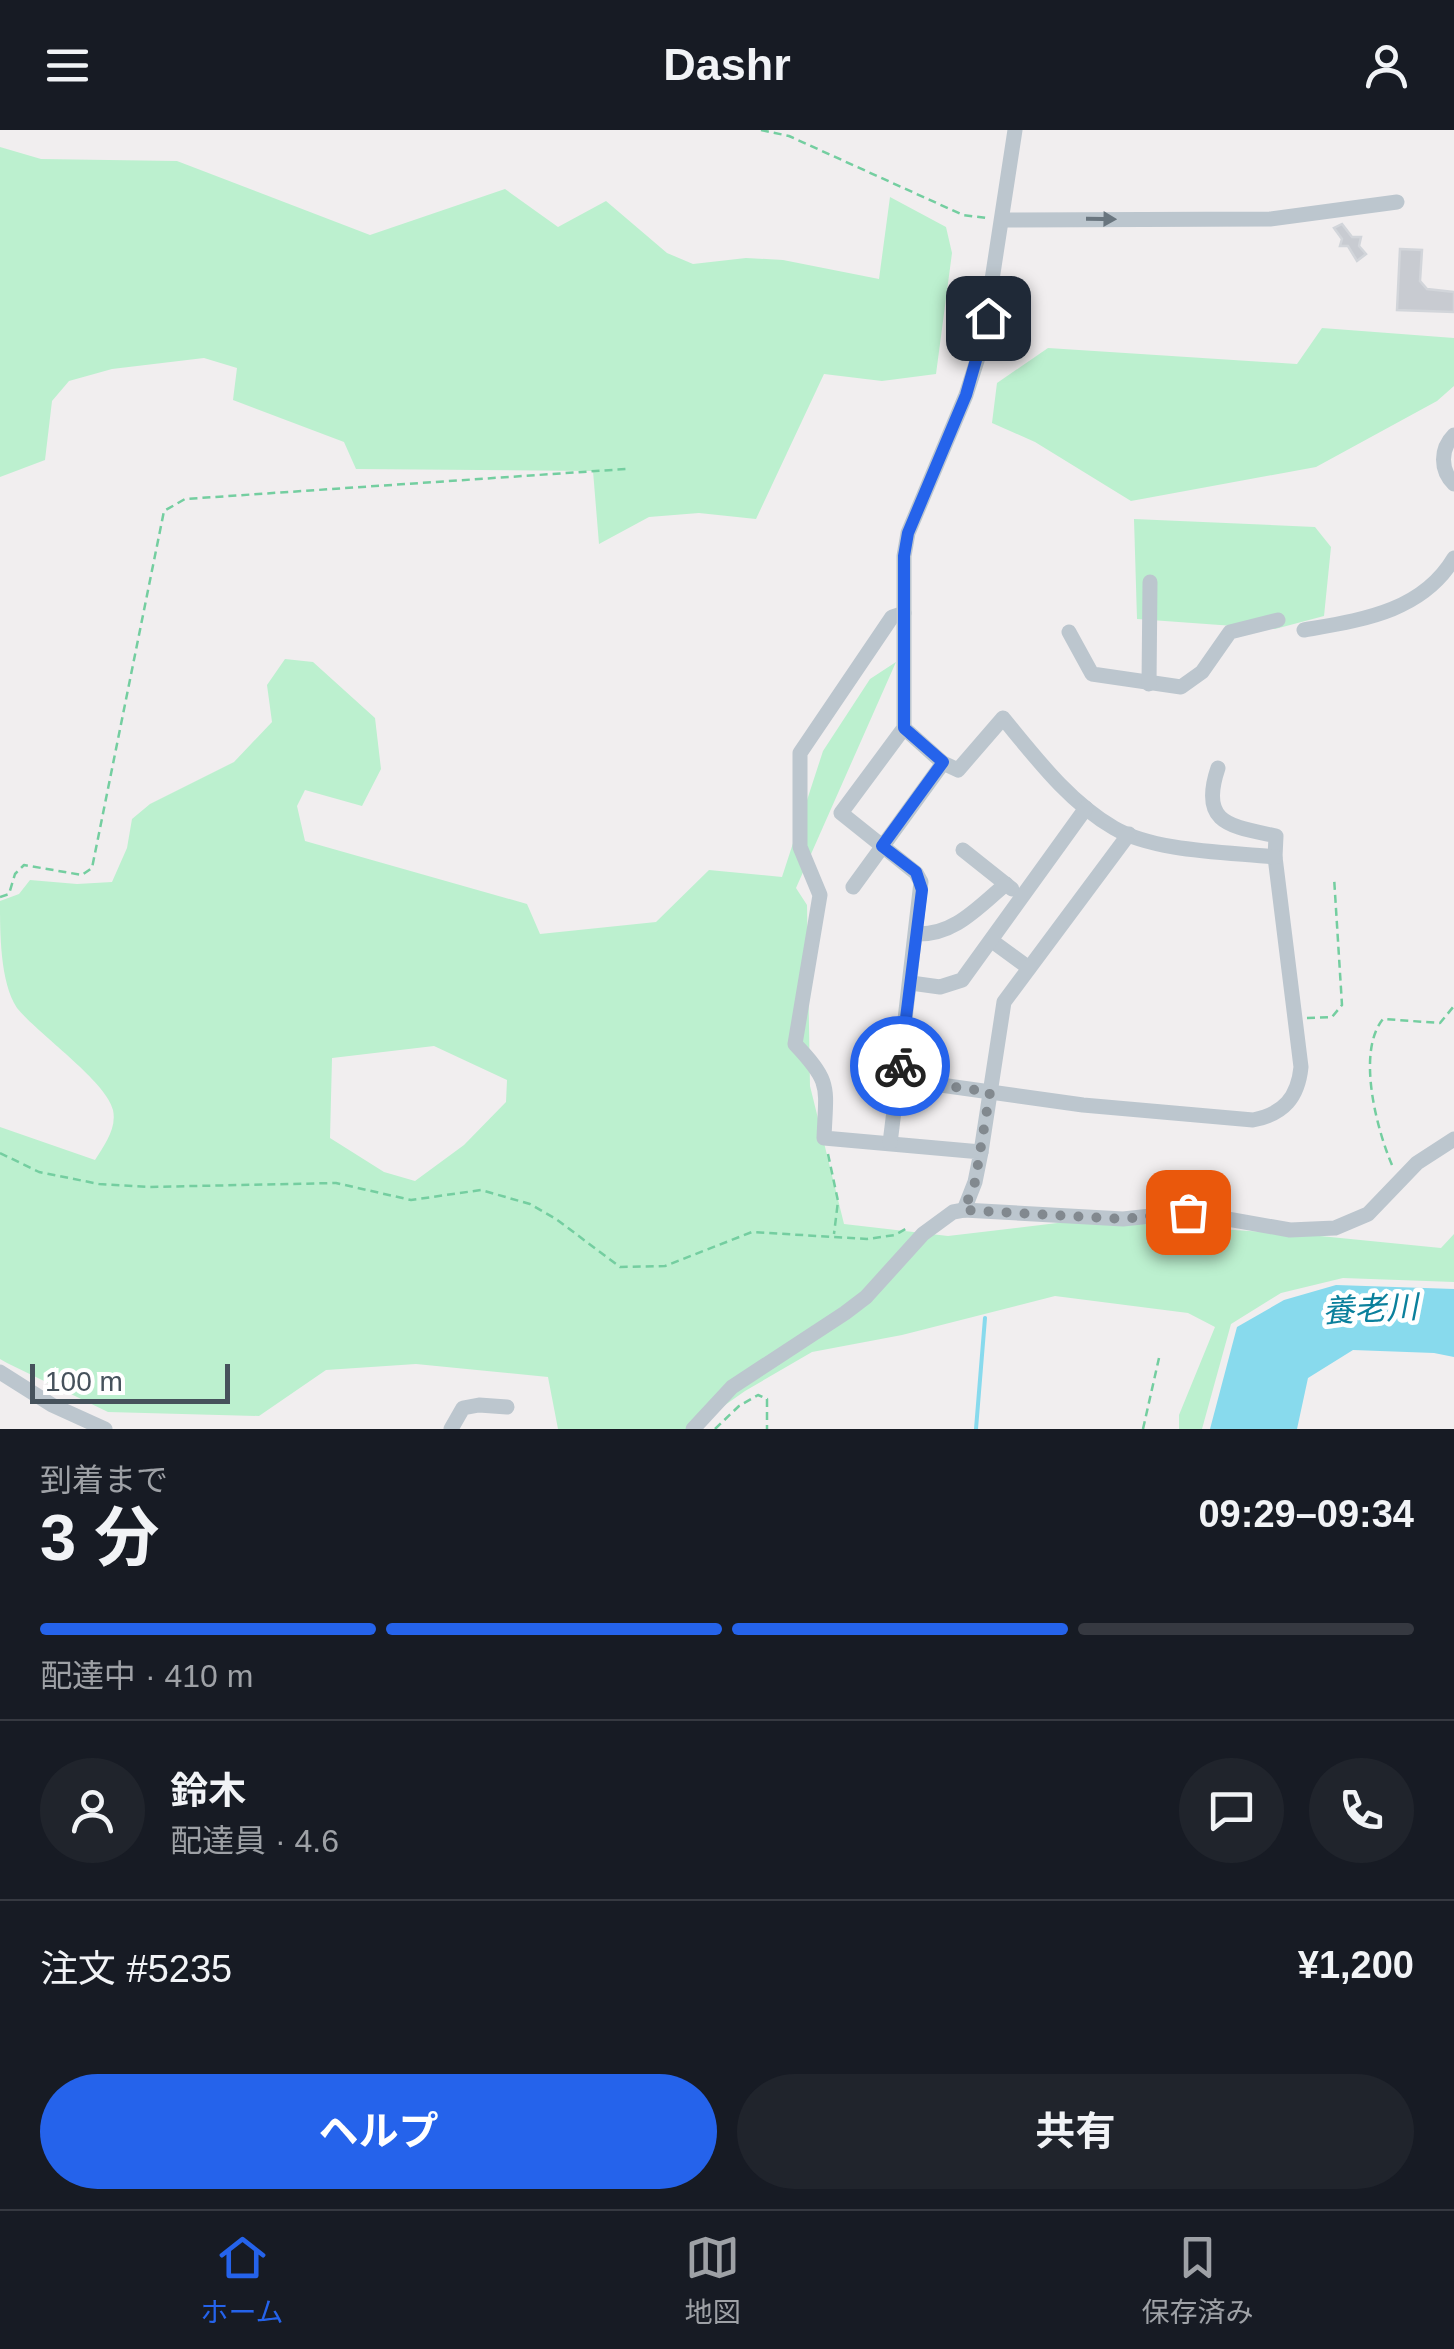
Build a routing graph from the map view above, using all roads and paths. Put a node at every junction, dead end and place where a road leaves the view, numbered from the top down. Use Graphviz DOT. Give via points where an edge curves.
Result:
graph roads {
  1 [pos="761,130"];
  2 [pos="1015,130"];
  3 [pos="1396,202"];
  4 [pos="1004,220"];
  5 [pos="1454,434"];
  6 [pos="626,469"];
  7 [pos="1454,484"];
  8 [pos="1454,558"];
  9 [pos="1150,582"];
  10 [pos="904,614"];
  11 [pos="1278,620"];
  12 [pos="1304,630"];
  13 [pos="1069,632"];
  14 [pos="1150,684"];
  15 [pos="904,728"];
  16 [pos="943,762"];
  17 [pos="1218,768"];
  18 [pos="1086,808"];
  19 [pos="1129,834"];
  20 [pos="882,846"];
  21 [pos="963,850"];
  22 [pos="1275,857"];
  23 [pos="1334,877"];
  24 [pos="1006,884"];
  25 [pos="852,887"];
  26 [pos="0,897"];
  27 [pos="1023,898"];
  28 [pos="917,934"];
  29 [pos="992,941"];
  30 [pos="1029,968"];
  31 [pos="911,983"];
  32 [pos="1454,1006"];
  33 [pos="1296,1018"];
  34 [pos="898,1079"];
  35 [pos="990,1092"];
  36 [pos="824,1138"];
  37 [pos="1454,1139"];
  38 [pos="890,1143"];
  39 [pos="981,1152"];
  40 [pos="0,1153"];
  41 [pos="1399,1181"];
  42 [pos="964,1210"];
  43 [pos="910,1227"];
  44 [pos="834,1236"];
  45 [pos="1160,1358"];
  46 [pos="0,1372"];
  47 [pos="506,1407"];
  48 [pos="105,1429"];
  49 [pos="451,1429"];
  50 [pos="694,1429"];
  51 [pos="715,1429"];
  52 [pos="767,1429"];
  53 [pos="1144,1429"];
  1 -- 4 [label="path" via="789,136 963,215"];
  2 -- 4 [label="street"];
  4 -- 3 [label="street, one-way" via="1270,218"];
  4 -- 10 [label="street" via="974,371 908,533"];
  5 -- 7 [label="street" via="1443,466"];
  6 -- 26 [label="path" via="186,499 164,511 92,868 82,874 24,865 9,894"];
  8 -- 12 [label="street" via="1405,604 1374,618"];
  9 -- 14 [label="street"];
  10 -- 15 [label="street"];
  10 -- 36 [label="street" via="892,617 800,753 800,848 820,895 795,1044 821,1072"];
  11 -- 14 [label="street" via="1230,632 1185,686"];
  13 -- 14 [label="street" via="1092,674"];
  15 -- 16 [label="street"];
  15 -- 20 [label="street" via="842,813"];
  16 -- 18 [label="street" via="962,767 1003,718"];
  16 -- 20 [label="street"];
  17 -- 22 [label="street" via="1211,803 1218,818 1276,836"];
  18 -- 19 [label="street"];
  18 -- 27 [label="street"];
  19 -- 22 [label="street"];
  19 -- 30 [label="street"];
  20 -- 25 [label="street"];
  20 -- 28 [label="street" via="921,882"];
  21 -- 24 [label="street"];
  22 -- 33 [label="street"];
  23 -- 33 [label="path" via="1342,1005 1332,1016"];
  24 -- 27 [label="street"];
  24 -- 28 [label="street" via="955,926"];
  27 -- 29 [label="street"];
  28 -- 31 [label="street"];
  29 -- 30 [label="street"];
  29 -- 31 [label="street" via="962,980 940,987"];
  30 -- 35 [label="street" via="1004,1002"];
  31 -- 34 [label="street"];
  32 -- 41 [label="path" via="1440,1023 1378,1024 1367,1063"];
  33 -- 35 [label="street" via="1299,1087 1268,1117"];
  34 -- 35 [label="street"];
  34 -- 38 [label="street"];
  35 -- 39 [label="street"];
  36 -- 38 [label="street"];
  36 -- 44 [label="path" via="838,1201"];
  37 -- 41 [label="street"];
  38 -- 39 [label="street"];
  39 -- 42 [label="street"];
  40 -- 44 [label="path" via="39,1172 99,1184 336,1183 410,1200 480,1190 530,1204 620,1267 665,1266 752,1232"];
  41 -- 42 [label="street" via="1368,1214 1335,1228 1290,1230 1188,1212 1123,1219"];
  42 -- 50 [label="street" via="923,1234 845,1313 732,1387"];
  43 -- 44 [label="path" via="874,1239"];
  45 -- 53 [label="path"];
  46 -- 48 [label="street"];
  47 -- 49 [label="street" via="463,1408"];
  51 -- 52 [label="path" via="758,1395 767,1400"];
}
